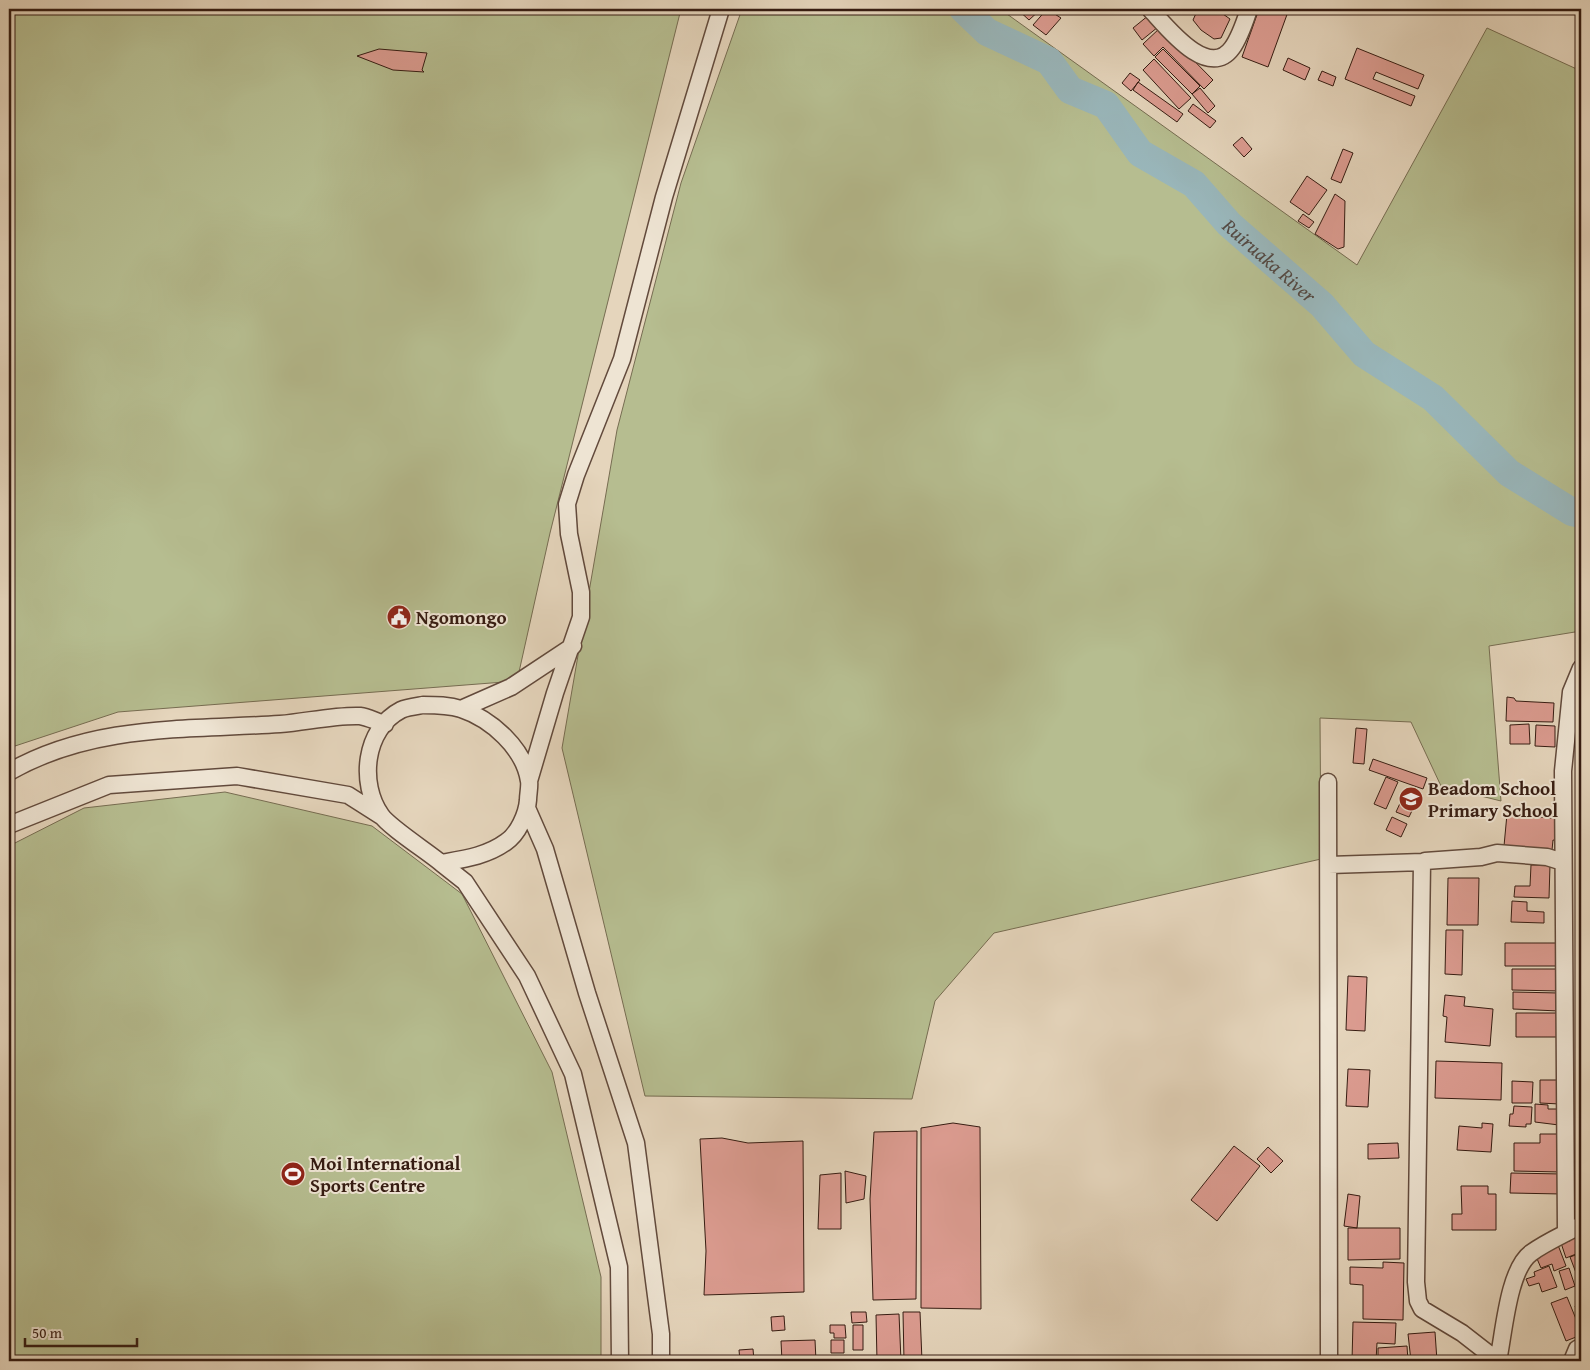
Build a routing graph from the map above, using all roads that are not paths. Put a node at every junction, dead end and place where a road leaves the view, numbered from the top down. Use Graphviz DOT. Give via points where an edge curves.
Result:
graph roads {
  1 [pos="721,9"];
  2 [pos="1150,9"];
  3 [pos="1249,9"];
  4 [pos="573,646"];
  5 [pos="1581,668"];
  6 [pos="461,709"];
  7 [pos="385,724"];
  8 [pos="9,772"];
  9 [pos="529,781"];
  10 [pos="1328,782"];
  11 [pos="527,808"];
  12 [pos="381,816"];
  13 [pos="9,825"];
  14 [pos="441,862"];
  15 [pos="1423,862"];
  16 [pos="1564,862"];
  17 [pos="1329,865"];
  18 [pos="1581,1225"];
  19 [pos="1566,1233"];
  20 [pos="1581,1347"];
  21 [pos="620,1361"];
  22 [pos="661,1361"];
  23 [pos="1330,1361"];
  24 [pos="1498,1361"];
  25 [pos="1572,1361"];
  1 -- 4 [label="street" via="664,197 622,359 567,504 581,604"];
  2 -- 3 [label="street" via="1191,51 1210,58 1221,57 1233,47"];
  4 -- 6 [label="street" via="511,687"];
  4 -- 9 [label="street" via="555,693"];
  5 -- 16 [label="street" via="1570,692 1566,723 1562,771"];
  6 -- 7 [label="street" via="423,704 401,710"];
  6 -- 9 [label="street" via="505,736 522,761"];
  7 -- 8 [label="street" via="361,716 280,724 183,728 104,737 69,745 34,758"];
  7 -- 12 [label="street" via="371,745 367,768 371,794"];
  9 -- 11 [label="street"];
  10 -- 17 [label="street"];
  11 -- 14 [label="street" via="519,828 494,850"];
  11 -- 22 [label="street" via="546,849 587,993 636,1142 661,1334"];
  12 -- 13 [label="street" via="348,795 237,776 109,785"];
  12 -- 14 [label="street"];
  14 -- 21 [label="street" via="465,882 527,976 572,1074 619,1266"];
  15 -- 16 [label="street" via="1496,853 1547,857"];
  15 -- 17 [label="street"];
  15 -- 24 [label="street" via="1418,1301 1422,1309 1462,1333"];
  16 -- 19 [label="street"];
  17 -- 23 [label="street"];
  18 -- 19 [label="street"];
  19 -- 24 [label="street" via="1532,1253 1517,1271"];
  20 -- 25 [label="street"];
}
